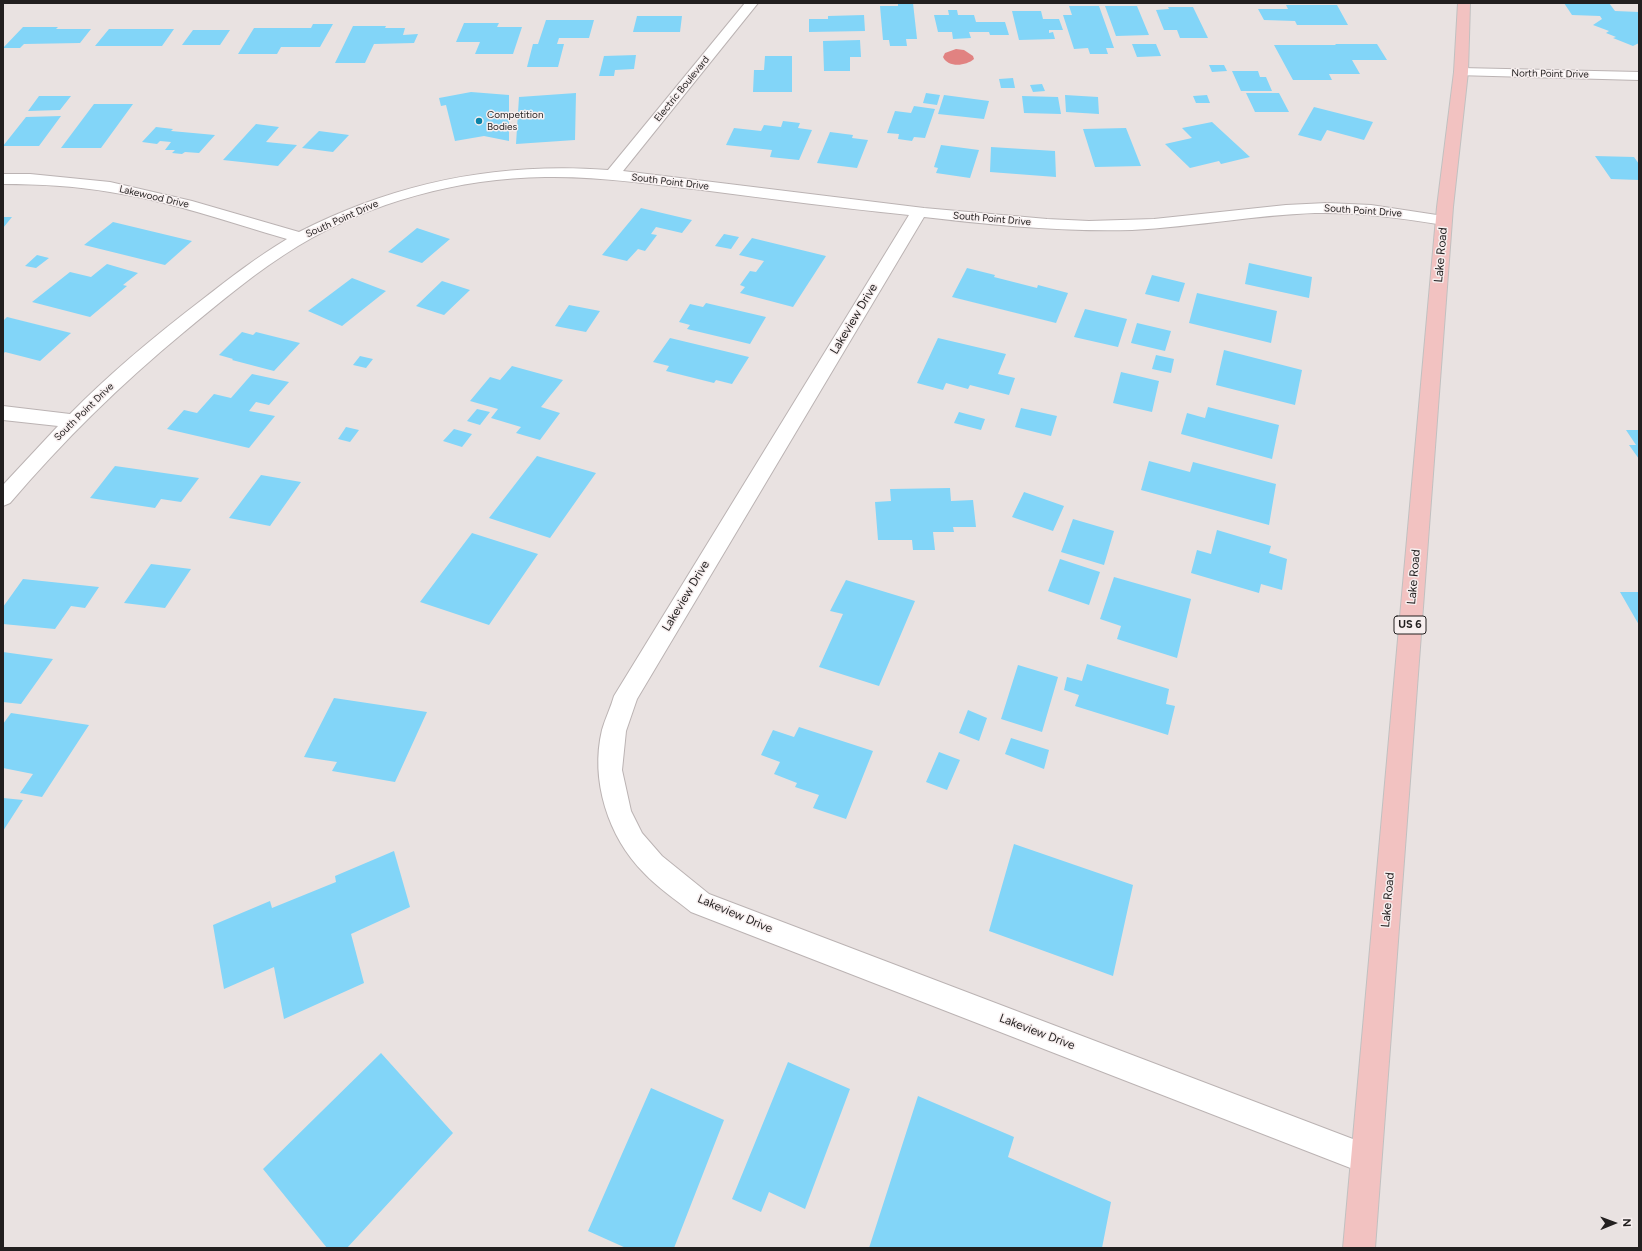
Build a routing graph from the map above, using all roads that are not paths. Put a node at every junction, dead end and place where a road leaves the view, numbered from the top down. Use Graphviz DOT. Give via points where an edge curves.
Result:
graph roads {
  1 [pos="752,3"];
  2 [pos="1464,3"];
  3 [pos="1461,72"];
  4 [pos="1639,76"];
  5 [pos="612,175"];
  6 [pos="3,179"];
  7 [pos="919,212"];
  8 [pos="1444,220"];
  9 [pos="300,238"];
  10 [pos="3,413"];
  11 [pos="73,421"];
  12 [pos="3,498"];
  13 [pos="1366,1159"];
  14 [pos="1359,1248"];
  1 -- 5 [label="street, Electric Boulevard"];
  2 -- 3 [label="main road, Lake Road / US 6"];
  3 -- 4 [label="street, North Point Drive"];
  3 -- 8 [label="main road, Lake Road / US 6"];
  5 -- 7 [label="street, South Point Drive"];
  5 -- 9 [label="street, South Point Drive" via="539,172 463,180 388,200 339,218"];
  6 -- 9 [label="street, Lakewood Drive" via="110,186 186,204"];
  7 -- 8 [label="street, South Point Drive" via="1051,224 1097,225 1170,222 1271,211 1328,208 1385,211"];
  7 -- 13 [label="street, Lakeview Drive" via="626,696 614,731 610,770 619,813 633,841 653,865 700,902"];
  8 -- 13 [label="main road, Lake Road / US 6"];
  9 -- 11 [label="street, South Point Drive" via="250,271 184,322"];
  10 -- 11 [label="street"];
  11 -- 12 [label="street, South Point Drive"];
  13 -- 14 [label="main road, Lake Road / US 6"];
}
